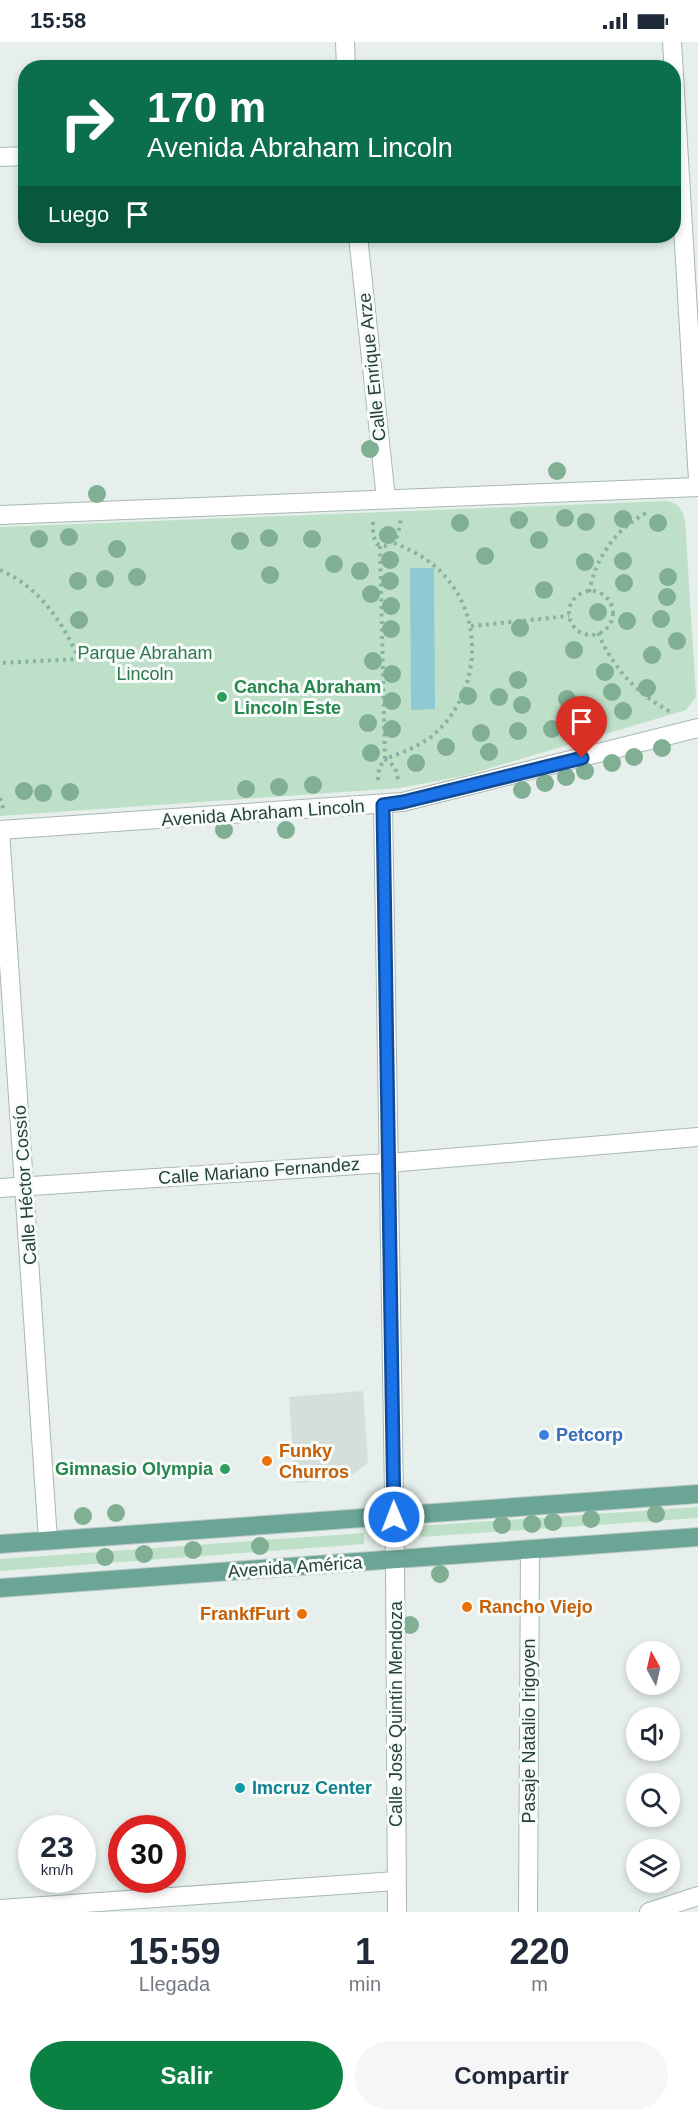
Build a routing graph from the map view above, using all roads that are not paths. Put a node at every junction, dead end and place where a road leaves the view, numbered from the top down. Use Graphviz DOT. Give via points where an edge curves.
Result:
graph roads {
  1 [pos="345,42"];
  2 [pos="672,42"];
  3 [pos="346,60"];
  4 [pos="673,60"];
  5 [pos="18,156"];
  6 [pos="0,157"];
  7 [pos="681,194"];
  8 [pos="359,243"];
  9 [pos="698,480"];
  10 [pos="698,487"];
  11 [pos="386,499"];
  12 [pos="0,514"];
  13 [pos="698,728"];
  14 [pos="383,805"];
  15 [pos="0,830"];
  16 [pos="698,1137"];
  17 [pos="388,1163"];
  18 [pos="25,1186"];
  19 [pos="0,1188"];
  20 [pos="698,1494"];
  21 [pos="394,1517"];
  22 [pos="698,1537"];
  23 [pos="48,1540"];
  24 [pos="0,1544"];
  25 [pos="530,1549"];
  26 [pos="395,1559"];
  27 [pos="0,1588"];
  28 [pos="396,1881"];
  29 [pos="698,1896"];
  30 [pos="0,1909"];
  31 [pos="397,1912"];
  32 [pos="528,1912"];
  33 [pos="649,1912"];
  1 -- 3 [label="street"];
  2 -- 4 [label="street"];
  5 -- 6 [label="street"];
  7 -- 9 [label="street"];
  8 -- 11 [label="street, Calle Enrique Arze"];
  10 -- 11 [label="street"];
  11 -- 12 [label="street"];
  13 -- 14 [label="street, Avenida Abraham Lincoln"];
  14 -- 15 [label="street, Avenida Abraham Lincoln"];
  14 -- 17 [label="street"];
  15 -- 18 [label="street, Calle Héctor Cossío"];
  16 -- 17 [label="street, Calle Mariano Fernandez"];
  17 -- 18 [label="street, Calle Mariano Fernandez"];
  17 -- 21 [label="street"];
  18 -- 19 [label="street, Calle Mariano Fernandez"];
  18 -- 23 [label="street, Calle Héctor Cossío"];
  20 -- 21 [label="main road"];
  21 -- 23 [label="main road"];
  21 -- 26 [label="street, Calle José Quintín Mendoza"];
  22 -- 25 [label="main road, Avenida América"];
  23 -- 24 [label="main road"];
  25 -- 26 [label="main road, Avenida América"];
  25 -- 32 [label="street, Pasaje Natalio Irigoyen"];
  26 -- 27 [label="main road, Avenida América"];
  26 -- 28 [label="street, Calle José Quintín Mendoza"];
  28 -- 30 [label="street"];
  28 -- 31 [label="street, Calle José Quintín Mendoza"];
  29 -- 33 [label="street"];
}
